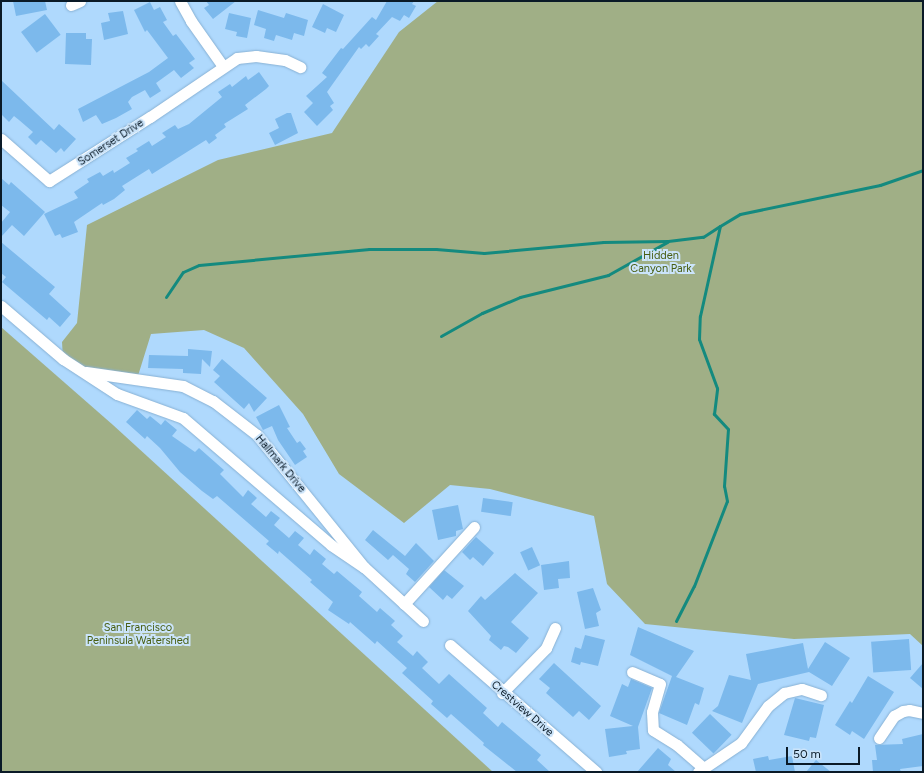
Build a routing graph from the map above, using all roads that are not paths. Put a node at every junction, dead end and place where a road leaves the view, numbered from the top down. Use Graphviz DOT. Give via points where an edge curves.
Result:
graph roads {
  1 [pos="180,1"];
  2 [pos="222,65"];
  3 [pos="300,67"];
  4 [pos="1,139"];
  5 [pos="1,306"];
  6 [pos="82,371"];
  7 [pos="474,527"];
  8 [pos="364,567"];
  9 [pos="404,604"];
  10 [pos="423,621"];
  11 [pos="556,628"];
  12 [pos="450,645"];
  13 [pos="632,672"];
  14 [pos="502,693"];
  15 [pos="820,695"];
  16 [pos="923,713"];
  17 [pos="879,738"];
  18 [pos="700,769"];
  19 [pos="596,772"];
  1 -- 2 [label="street"];
  2 -- 3 [label="street" via="237,58 256,56 285,60"];
  2 -- 4 [label="street, Somerset Drive" via="150,117 49,181"];
  5 -- 6 [label="street, Hallmark Drive" via="62,359"];
  6 -- 8 [label="street, Hallmark Drive" via="117,394 183,418 331,545"];
  6 -- 8 [label="street, Hallmark Drive" via="184,386 213,401 257,435"];
  7 -- 9 [label="street"];
  8 -- 9 [label="street, Hallmark Drive"];
  9 -- 10 [label="street, Hallmark Drive"];
  11 -- 14 [label="street" via="546,648"];
  12 -- 14 [label="street, Crestview Drive"];
  13 -- 18 [label="street" via="660,684 652,712 653,730 677,745"];
  14 -- 19 [label="street, Crestview Drive"];
  15 -- 18 [label="street" via="802,689 784,693 768,706 741,743"];
  16 -- 17 [label="street" via="909,710 894,716"];
}
